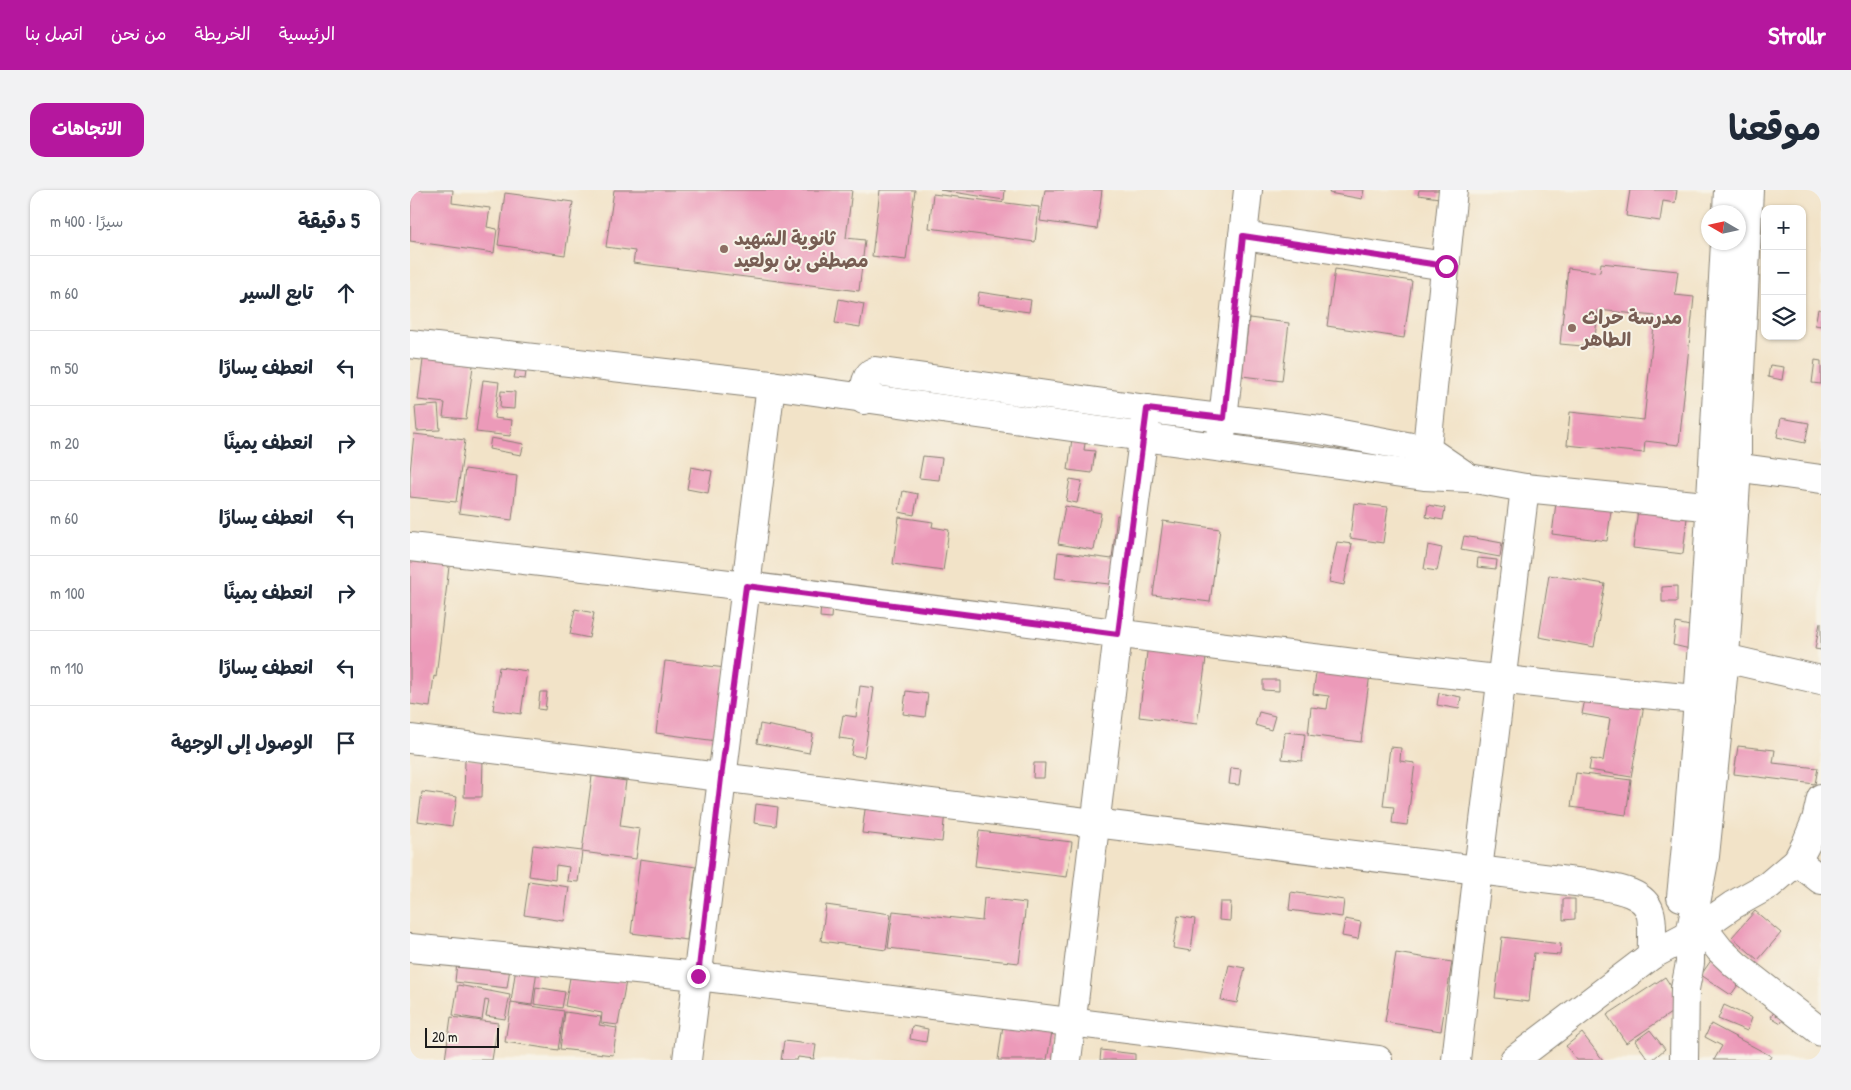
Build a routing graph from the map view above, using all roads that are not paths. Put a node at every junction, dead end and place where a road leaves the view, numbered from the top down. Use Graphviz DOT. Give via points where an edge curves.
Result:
graph roads {
  1 [pos="1248,190"];
  2 [pos="1454,190"];
  3 [pos="1728,190"];
  4 [pos="1750,190"];
  5 [pos="1727,205"];
  6 [pos="1243,236"];
  7 [pos="1725,250"];
  8 [pos="1446,266"];
  9 [pos="410,344"];
  10 [pos="771,386"];
  11 [pos="864,400"];
  12 [pos="1147,409"];
  13 [pos="1224,418"];
  14 [pos="1143,437"];
  15 [pos="1219,448"];
  16 [pos="1428,450"];
  17 [pos="1725,465"];
  18 [pos="1424,476"];
  19 [pos="1469,478"];
  20 [pos="1821,479"];
  21 [pos="1525,488"];
  22 [pos="1723,508"];
  23 [pos="410,547"];
  24 [pos="746,586"];
  25 [pos="1118,634"];
  26 [pos="1713,655"];
  27 [pos="1501,680"];
  28 [pos="1821,680"];
  29 [pos="1709,700"];
  30 [pos="410,739"];
  31 [pos="721,778"];
  32 [pos="1821,798"];
  33 [pos="1096,824"];
  34 [pos="1797,861"];
  35 [pos="1478,870"];
  36 [pos="1821,880"];
  37 [pos="1690,935"];
  38 [pos="410,948"];
  39 [pos="1652,955"];
  40 [pos="698,976"];
  41 [pos="1072,1022"];
  42 [pos="1821,1032"];
  43 [pos="1283,1054"];
  44 [pos="688,1060"];
  45 [pos="1067,1060"];
  46 [pos="1378,1060"];
  47 [pos="1456,1060"];
  48 [pos="1514,1060"];
  49 [pos="1684,1060"];
  1 -- 6 [label="street"];
  2 -- 8 [label="street"];
  3 -- 5 [label="street"];
  4 -- 17 [label="street" via="1737,433"];
  6 -- 8 [label="street"];
  6 -- 13 [label="street"];
  7 -- 17 [label="street"];
  8 -- 16 [label="street"];
  9 -- 10 [label="street"];
  10 -- 11 [label="street"];
  10 -- 24 [label="street"];
  11 -- 12 [label="street" via="867,377 875,371"];
  11 -- 14 [label="street"];
  12 -- 13 [label="street"];
  12 -- 14 [label="street"];
  13 -- 15 [label="street"];
  13 -- 16 [label="street" via="1320,430"];
  14 -- 15 [label="street"];
  14 -- 25 [label="street"];
  15 -- 18 [label="street"];
  16 -- 18 [label="street"];
  16 -- 19 [label="street"];
  17 -- 20 [label="street"];
  17 -- 22 [label="street"];
  18 -- 19 [label="street"];
  19 -- 21 [label="street"];
  21 -- 22 [label="street"];
  21 -- 27 [label="street"];
  22 -- 26 [label="street"];
  23 -- 24 [label="street"];
  24 -- 25 [label="street"];
  24 -- 31 [label="street"];
  25 -- 27 [label="street"];
  25 -- 33 [label="street"];
  26 -- 28 [label="street"];
  26 -- 29 [label="street"];
  27 -- 29 [label="street"];
  27 -- 35 [label="street"];
  29 -- 37 [label="street" via="1704,856"];
  30 -- 31 [label="street"];
  31 -- 33 [label="street"];
  31 -- 40 [label="street"];
  32 -- 34 [label="street" via="1813,828"];
  33 -- 35 [label="street"];
  33 -- 41 [label="street"];
  34 -- 36 [label="street"];
  34 -- 37 [label="street" via="1768,885"];
  35 -- 39 [label="street" via="1592,884 1636,895 1646,902 1650,913"];
  35 -- 47 [label="street"];
  37 -- 39 [label="street"];
  37 -- 42 [label="street" via="1720,950"];
  37 -- 49 [label="street"];
  38 -- 40 [label="street"];
  39 -- 48 [label="street"];
  40 -- 41 [label="street"];
  40 -- 44 [label="street"];
  41 -- 43 [label="street"];
  41 -- 45 [label="street"];
  43 -- 46 [label="street"];
}
